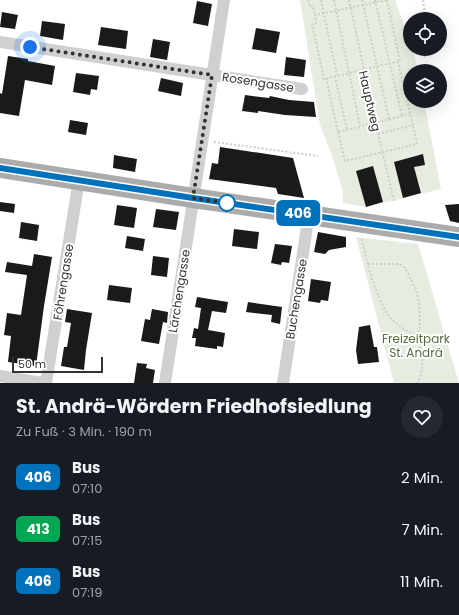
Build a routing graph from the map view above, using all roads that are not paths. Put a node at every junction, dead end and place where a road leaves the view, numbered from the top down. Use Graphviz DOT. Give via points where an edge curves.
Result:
graph roads {
  1 [pos="224,0"];
  2 [pos="0,42"];
  3 [pos="212,75"];
  4 [pos="302,90"];
  5 [pos="0,168"];
  6 [pos="79,180"];
  7 [pos="193,198"];
  8 [pos="309,214"];
  9 [pos="459,237"];
  10 [pos="0,376"];
  11 [pos="42,383"];
  12 [pos="46,383"];
  13 [pos="165,383"];
  14 [pos="283,383"];
  1 -- 3 [label="street, Lärchengasse"];
  2 -- 3 [label="street, Rosengasse"];
  3 -- 4 [label="street, Rosengasse"];
  3 -- 7 [label="street, Lärchengasse"];
  5 -- 6 [label="main road"];
  6 -- 7 [label="main road"];
  6 -- 12 [label="street, Föhrengasse"];
  7 -- 8 [label="main road"];
  7 -- 13 [label="street, Lärchengasse"];
  8 -- 9 [label="main road"];
  8 -- 14 [label="street, Buchengasse"];
  10 -- 11 [label="street"];
}
